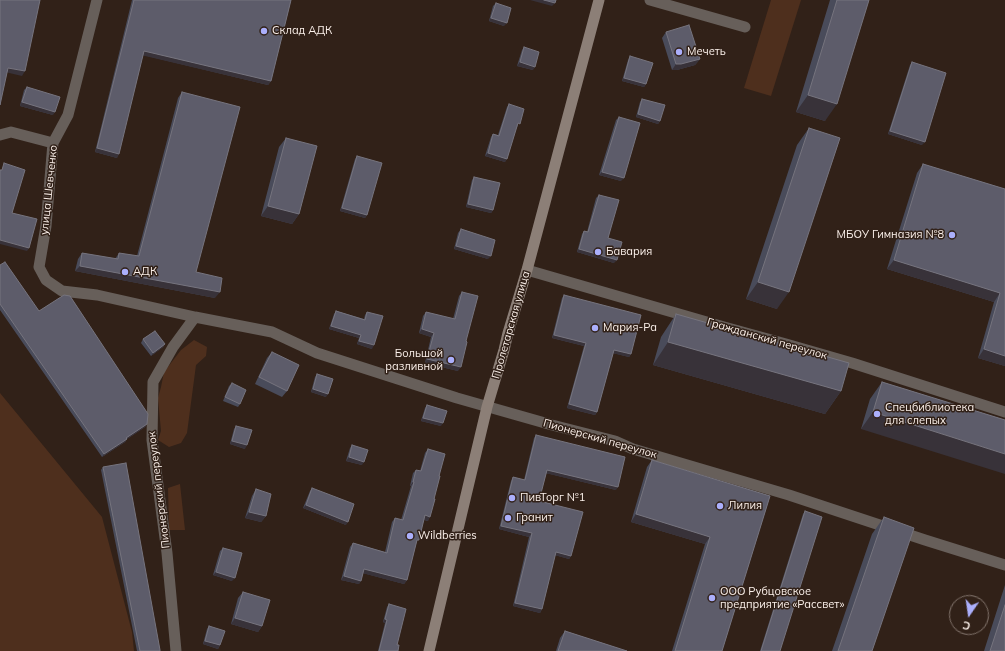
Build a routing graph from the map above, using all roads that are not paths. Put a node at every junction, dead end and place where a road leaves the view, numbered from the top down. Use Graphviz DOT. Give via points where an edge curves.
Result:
graph roads {
  1 [pos="97,0"];
  2 [pos="599,0"];
  3 [pos="650,0"];
  4 [pos="745,27"];
  5 [pos="0,135"];
  6 [pos="53,143"];
  7 [pos="39,267"];
  8 [pos="527,270"];
  9 [pos="195,317"];
  10 [pos="487,408"];
  11 [pos="1005,412"];
  12 [pos="1005,565"];
  13 [pos="176,651"];
  14 [pos="429,651"];
  1 -- 6 [label="street, улица Шевченко" via="68,115"];
  2 -- 8 [label="main road, Пролетарская улица"];
  3 -- 4 [label="street"];
  5 -- 6 [label="street" via="12,132"];
  6 -- 7 [label="street, улица Шевченко" via="46,226"];
  7 -- 9 [label="street, Пионерский переулок" via="46,280 62,290 97,295"];
  8 -- 10 [label="main road, Пролетарская улица"];
  8 -- 11 [label="street, Гражданский переулок" via="845,361"];
  9 -- 10 [label="street, Пионерский переулок" via="272,332 317,353"];
  9 -- 13 [label="street, Пионерский переулок" via="173,347 153,382 152,440"];
  10 -- 12 [label="street, Пионерский переулок" via="615,441"];
  10 -- 14 [label="main road, Пролетарская улица"];
}
